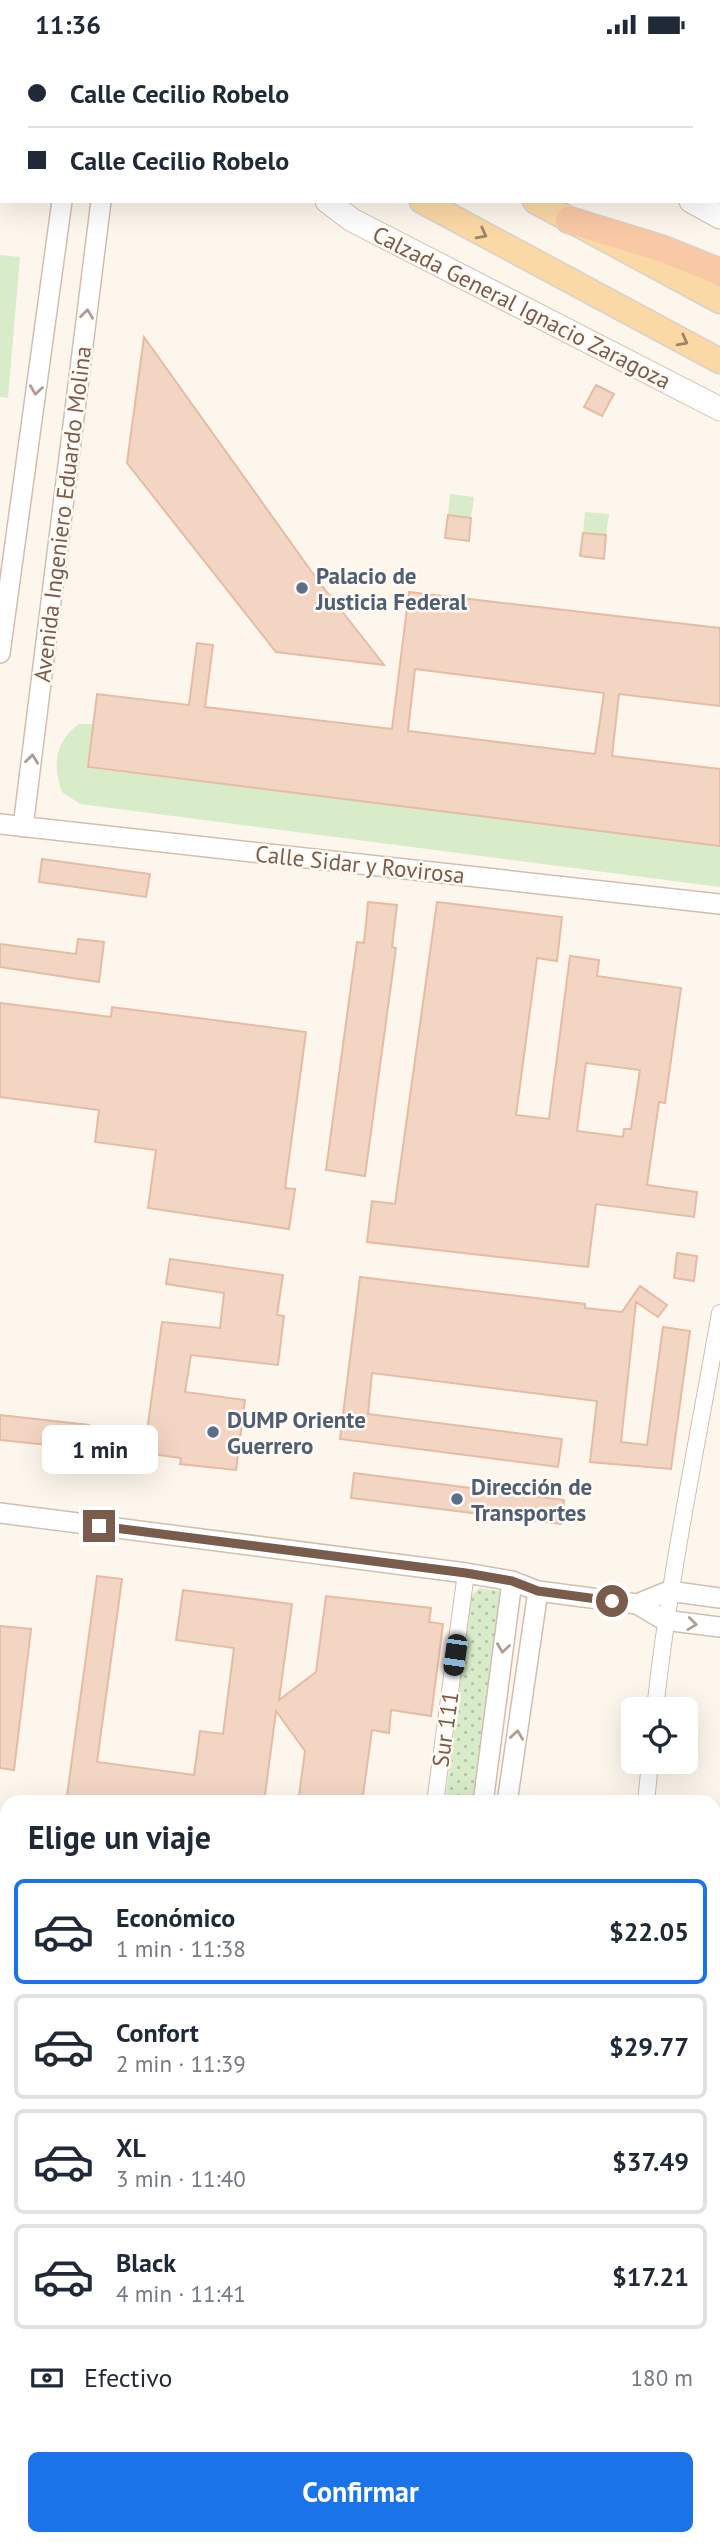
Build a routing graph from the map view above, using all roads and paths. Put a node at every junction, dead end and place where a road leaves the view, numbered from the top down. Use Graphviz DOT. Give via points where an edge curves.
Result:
graph roads {
  1 [pos="62,203"];
  2 [pos="101,203"];
  3 [pos="330,203"];
  4 [pos="426,203"];
  5 [pos="539,203"];
  6 [pos="695,203"];
  7 [pos="720,217"];
  8 [pos="569,219"];
  9 [pos="720,272"];
  10 [pos="720,301"];
  11 [pos="720,361"];
  12 [pos="720,409"];
  13 [pos="0,653"];
  14 [pos="0,824"];
  15 [pos="23,827"];
  16 [pos="720,904"];
  17 [pos="720,1313"];
  18 [pos="0,1513"];
  19 [pos="466,1573"];
  20 [pos="512,1581"];
  21 [pos="538,1591"];
  22 [pos="669,1591"];
  23 [pos="720,1598"];
  24 [pos="637,1604"];
  25 [pos="664,1620"];
  26 [pos="720,1627"];
  27 [pos="656,1697"];
  28 [pos="649,1774"];
  29 [pos="436,1795"];
  30 [pos="484,1795"];
  31 [pos="509,1795"];
  32 [pos="647,1795"];
  1 -- 13 [label="street, Avenida Ingeniero Eduardo Molina, one-way"];
  15 -- 2 [label="street, Avenida Ingeniero Eduardo Molina, one-way"];
  3 -- 12 [label="main road, Calzada General Ignacio Zaragoza" via="352,219"];
  4 -- 11 [label="main road, Calzada General Ignacio Zaragoza, one-way"];
  5 -- 8 [label="main road"];
  6 -- 7 [label="main road"];
  8 -- 9 [label="highway"];
  8 -- 10 [label="main road"];
  14 -- 15 [label="street, Calle Sidar y Rovirosa"];
  15 -- 16 [label="street, Calle Sidar y Rovirosa"];
  17 -- 22 [label="street"];
  18 -- 19 [label="street"];
  19 -- 20 [label="street"];
  19 -- 29 [label="street, Sur 111"];
  20 -- 21 [label="street"];
  20 -- 30 [label="street, one-way"];
  21 -- 24 [label="street"];
  31 -- 21 [label="street, one-way"];
  22 -- 23 [label="street"];
  22 -- 24 [label="street"];
  22 -- 25 [label="street"];
  24 -- 25 [label="street"];
  25 -- 26 [label="street, one-way"];
  25 -- 27 [label="street"];
  28 -- 32 [label="street"];
}
